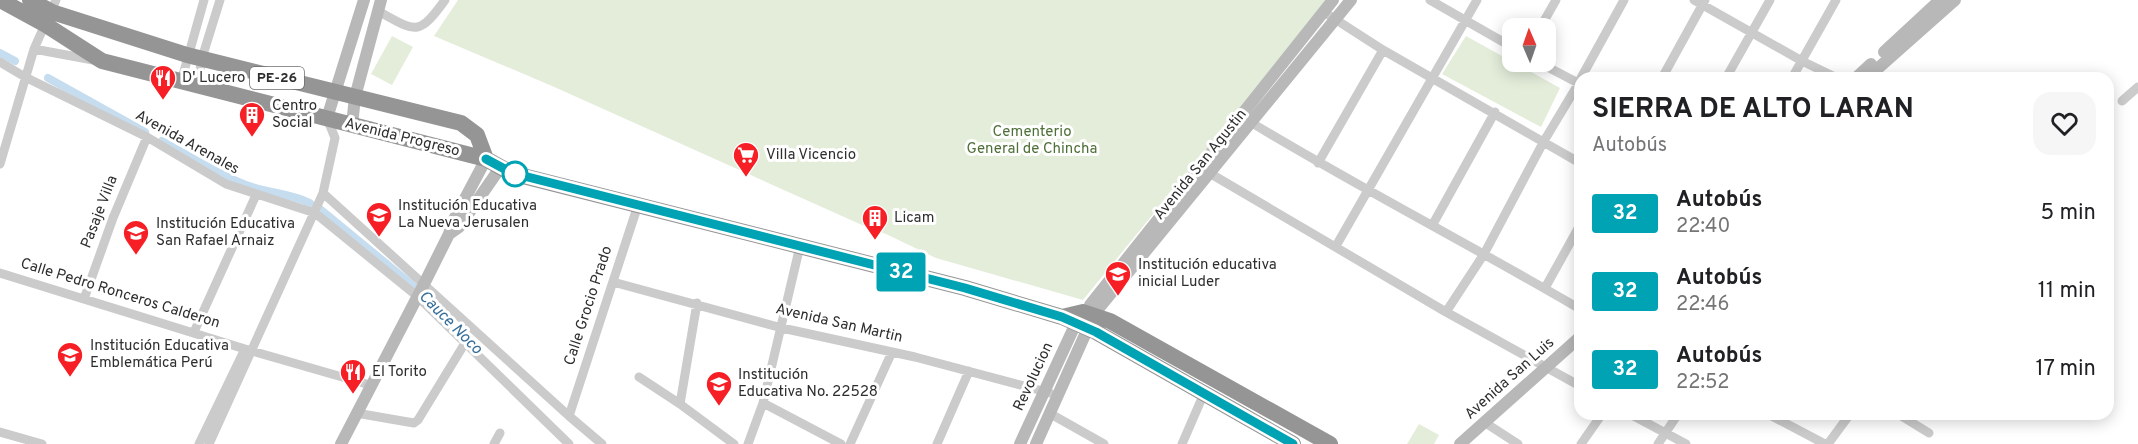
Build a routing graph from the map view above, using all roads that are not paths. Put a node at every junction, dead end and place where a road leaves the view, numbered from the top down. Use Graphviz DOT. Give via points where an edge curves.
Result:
graph roads {
  1 [pos="0,0"];
  2 [pos="204,0"];
  3 [pos="219,0"];
  4 [pos="364,0"];
  5 [pos="445,0"];
  6 [pos="1332,0"];
  7 [pos="1351,0"];
  8 [pos="1430,0"];
  9 [pos="1477,0"];
  10 [pos="1556,0"];
  11 [pos="1624,0"];
  12 [pos="1770,0"];
  13 [pos="1836,0"];
  14 [pos="1940,0"];
  15 [pos="1954,0"];
  16 [pos="1700,2"];
  17 [pos="380,6"];
  18 [pos="43,9"];
  19 [pos="1324,12"];
  20 [pos="1546,18"];
  21 [pos="1335,21"];
  22 [pos="1465,21"];
  23 [pos="1751,32"];
  24 [pos="1502,41"];
  25 [pos="34,49"];
  26 [pos="1383,50"];
  27 [pos="195,57"];
  28 [pos="102,61"];
  29 [pos="1802,61"];
  30 [pos="0,62"];
  31 [pos="1556,70"];
  32 [pos="1585,72"];
  33 [pos="1665,72"];
  34 [pos="1729,72"];
  35 [pos="1796,72"];
  36 [pos="1825,72"];
  37 [pos="1862,72"];
  38 [pos="1874,72"];
  39 [pos="25,76"];
  40 [pos="1432,77"];
  41 [pos="1574,78"];
  42 [pos="189,85"];
  43 [pos="2138,87"];
  44 [pos="1574,91"];
  45 [pos="334,93"];
  46 [pos="356,98"];
  47 [pos="2122,101"];
  48 [pos="1495,112"];
  49 [pos="327,118"];
  50 [pos="1245,119"];
  51 [pos="352,125"];
  52 [pos="147,138"];
  53 [pos="335,138"];
  54 [pos="1544,141"];
  55 [pos="2,148"];
  56 [pos="1574,159"];
  57 [pos="493,163"];
  58 [pos="1318,163"];
  59 [pos="0,164"];
  60 [pos="1204,170"];
  61 [pos="1368,189"];
  62 [pos="323,193"];
  63 [pos="256,195"];
  64 [pos="638,205"];
  65 [pos="315,213"];
  66 [pos="1432,224"];
  67 [pos="1574,236"];
  68 [pos="800,246"];
  69 [pos="1336,246"];
  70 [pos="1484,254"];
  71 [pos="0,273"];
  72 [pos="613,282"];
  73 [pos="424,284"];
  74 [pos="1545,288"];
  75 [pos="417,296"];
  76 [pos="84,299"];
  77 [pos="697,303"];
  78 [pos="1574,305"];
  79 [pos="1446,312"];
  80 [pos="1085,316"];
  81 [pos="782,328"];
  82 [pos="194,332"];
  83 [pos="1574,342"];
  84 [pos="465,343"];
  85 [pos="248,350"];
  86 [pos="892,352"];
  87 [pos="1546,367"];
  88 [pos="969,371"];
  89 [pos="1211,376"];
  90 [pos="639,377"];
  91 [pos="1574,383"];
  92 [pos="370,385"];
  93 [pos="1045,391"];
  94 [pos="1204,394"];
  95 [pos="1058,395"];
  96 [pos="763,403"];
  97 [pos="680,404"];
  98 [pos="357,413"];
  99 [pos="1049,413"];
  100 [pos="569,416"];
  101 [pos="1598,420"];
  102 [pos="1641,420"];
  103 [pos="1674,420"];
  104 [pos="1780,420"];
  105 [pos="1845,420"];
  106 [pos="1908,420"];
  107 [pos="1484,423"];
  108 [pos="0,432"];
  109 [pos="500,433"];
  110 [pos="1665,433"];
  111 [pos="1929,433"];
  112 [pos="1302,437"];
  113 [pos="42,444"];
  114 [pos="199,444"];
  115 [pos="209,444"];
  116 [pos="341,444"];
  117 [pos="494,444"];
  118 [pos="569,444"];
  119 [pos="602,444"];
  120 [pos="734,444"];
  121 [pos="748,444"];
  122 [pos="841,444"];
  123 [pos="850,444"];
  124 [pos="937,444"];
  125 [pos="1020,444"];
  126 [pos="1036,444"];
  127 [pos="1104,444"];
  128 [pos="1182,444"];
  129 [pos="1293,444"];
  130 [pos="1330,444"];
  131 [pos="1460,444"];
  132 [pos="1518,444"];
  133 [pos="1581,444"];
  134 [pos="1658,444"];
  135 [pos="1686,444"];
  136 [pos="1826,444"];
  1 -- 18 [label="highway, PE-26"];
  2 -- 27 [label="street"];
  3 -- 27 [label="street"];
  4 -- 45 [label="street"];
  5 -- 17 [label="street" via="429,22 418,28 407,27"];
  6 -- 19 [label="street, Avenida San Agustin"];
  7 -- 21 [label="street, Avenida San Agustin"];
  8 -- 22 [label="street"];
  9 -- 22 [label="street"];
  10 -- 20 [label="street"];
  11 -- 32 [label="street"];
  12 -- 23 [label="street"];
  13 -- 29 [label="street"];
  14 -- 37 [label="street"];
  15 -- 38 [label="street"];
  16 -- 23 [label="street"];
  16 -- 33 [label="street"];
  17 -- 46 [label="street"];
  18 -- 25 [label="street"];
  18 -- 27 [label="highway, Avenida Progreso / PE-26"];
  18 -- 28 [label="highway, Avenida Progreso / PE-26"];
  19 -- 21 [label="street"];
  19 -- 50 [label="street, Avenida San Agustin"];
  21 -- 26 [label="street"];
  21 -- 50 [label="street, Avenida San Agustin"];
  22 -- 24 [label="street"];
  22 -- 40 [label="street"];
  23 -- 29 [label="street"];
  23 -- 34 [label="street"];
  25 -- 28 [label="street"];
  25 -- 39 [label="street"];
  26 -- 40 [label="street"];
  26 -- 58 [label="street"];
  27 -- 42 [label="street"];
  27 -- 42 [label="street"];
  27 -- 45 [label="highway, Avenida Progreso / PE-26"];
  28 -- 42 [label="highway, Avenida Progreso / PE-26"];
  29 -- 35 [label="street"];
  29 -- 36 [label="street"];
  30 -- 39 [label="street, Avenida Arenales"];
  31 -- 41 [label="street"];
  39 -- 52 [label="street, Avenida Arenales"];
  39 -- 55 [label="street"];
  40 -- 48 [label="street"];
  40 -- 61 [label="street"];
  42 -- 49 [label="highway, Avenida Progreso / PE-26"];
  43 -- 47 [label="street"];
  44 -- 54 [label="street"];
  45 -- 46 [label="highway, Avenida Progreso / PE-26"];
  45 -- 49 [label="street"];
  46 -- 51 [label="street"];
  46 -- 57 [label="highway, Avenida Progreso / PE-26" via="461,123 477,135"];
  48 -- 54 [label="street"];
  48 -- 66 [label="street"];
  49 -- 51 [label="highway, Avenida Progreso / PE-26"];
  49 -- 53 [label="street"];
  50 -- 58 [label="street"];
  50 -- 60 [label="street, Avenida San Agustin"];
  51 -- 53 [label="street"];
  51 -- 57 [label="highway, Avenida Progreso / PE-26"];
  52 -- 63 [label="street, Avenida Arenales" via="226,184"];
  52 -- 76 [label="street, Pasaje Villa"];
  53 -- 62 [label="street"];
  54 -- 56 [label="street"];
  54 -- 70 [label="street"];
  55 -- 59 [label="street"];
  57 -- 64 [label="highway, PE-26" via="512,173"];
  57 -- 73 [label="street" via="452,223"];
  58 -- 61 [label="street"];
  60 -- 69 [label="street"];
  60 -- 80 [label="street, Avenida San Agustin"];
  61 -- 66 [label="street"];
  61 -- 69 [label="street"];
  62 -- 65 [label="street"];
  62 -- 73 [label="street"];
  63 -- 65 [label="street, Avenida Arenales"];
  63 -- 82 [label="street"];
  64 -- 68 [label="highway, PE-26"];
  64 -- 72 [label="street, Calle Grocio Prado"];
  65 -- 75 [label="street, Avenida Arenales"];
  65 -- 85 [label="street"];
  66 -- 70 [label="street"];
  67 -- 74 [label="street"];
  68 -- 80 [label="highway, PE-26"];
  68 -- 81 [label="street"];
  69 -- 79 [label="street"];
  70 -- 74 [label="street"];
  70 -- 79 [label="street"];
  71 -- 76 [label="street, Calle Pedro Ronceros Calderon"];
  72 -- 77 [label="street, Avenida San Martin"];
  72 -- 100 [label="street, Calle Grocio Prado"];
  73 -- 75 [label="street"];
  73 -- 100 [label="street"];
  74 -- 78 [label="street"];
  75 -- 84 [label="street, Avenida Arenales"];
  75 -- 92 [label="street"];
  76 -- 82 [label="street, Calle Pedro Ronceros Calderon"];
  77 -- 81 [label="street, Avenida San Martin"];
  77 -- 97 [label="street"];
  79 -- 87 [label="street"];
  80 -- 89 [label="highway" via="1110,321"];
  80 -- 93 [label="street, Revolucion"];
  80 -- 94 [label="highway, PE-26"];
  80 -- 95 [label="street, Revolucion"];
  81 -- 86 [label="street, Avenida San Martin"];
  81 -- 96 [label="street"];
  82 -- 85 [label="street, Calle Pedro Ronceros Calderon"];
  83 -- 87 [label="street, Avenida San Luis"];
  84 -- 98 [label="street" via="418,420 408,422"];
  84 -- 118 [label="street, Avenida Arenales"];
  85 -- 92 [label="street, Calle Pedro Ronceros Calderon"];
  85 -- 114 [label="street"];
  85 -- 115 [label="street"];
  86 -- 88 [label="street, Avenida San Martin"];
  86 -- 123 [label="street"];
  87 -- 91 [label="street"];
  87 -- 107 [label="street, Avenida San Luis"];
  88 -- 93 [label="street, Avenida San Martin"];
  88 -- 124 [label="street"];
  89 -- 94 [label="street"];
  89 -- 112 [label="highway"];
  90 -- 97 [label="street"];
  92 -- 98 [label="street"];
  93 -- 95 [label="street, Avenida San Martin"];
  93 -- 125 [label="street, Revolucion"];
  94 -- 128 [label="street"];
  94 -- 129 [label="highway, PE-26"];
  95 -- 99 [label="street, Revolucion"];
  96 -- 121 [label="street"];
  96 -- 122 [label="street"];
  97 -- 120 [label="street"];
  98 -- 116 [label="street"];
  99 -- 126 [label="street, Revolucion"];
  99 -- 127 [label="street"];
  100 -- 119 [label="street"];
  101 -- 133 [label="street"];
  102 -- 110 [label="street"];
  103 -- 110 [label="street"];
  104 -- 136 [label="street"];
  105 -- 136 [label="street"];
  106 -- 111 [label="street"];
  107 -- 131 [label="street, Avenida San Luis"];
  107 -- 132 [label="street"];
  108 -- 113 [label="street"];
  109 -- 117 [label="street"];
  110 -- 134 [label="street"];
  110 -- 135 [label="street"];
  112 -- 130 [label="highway"];
}
